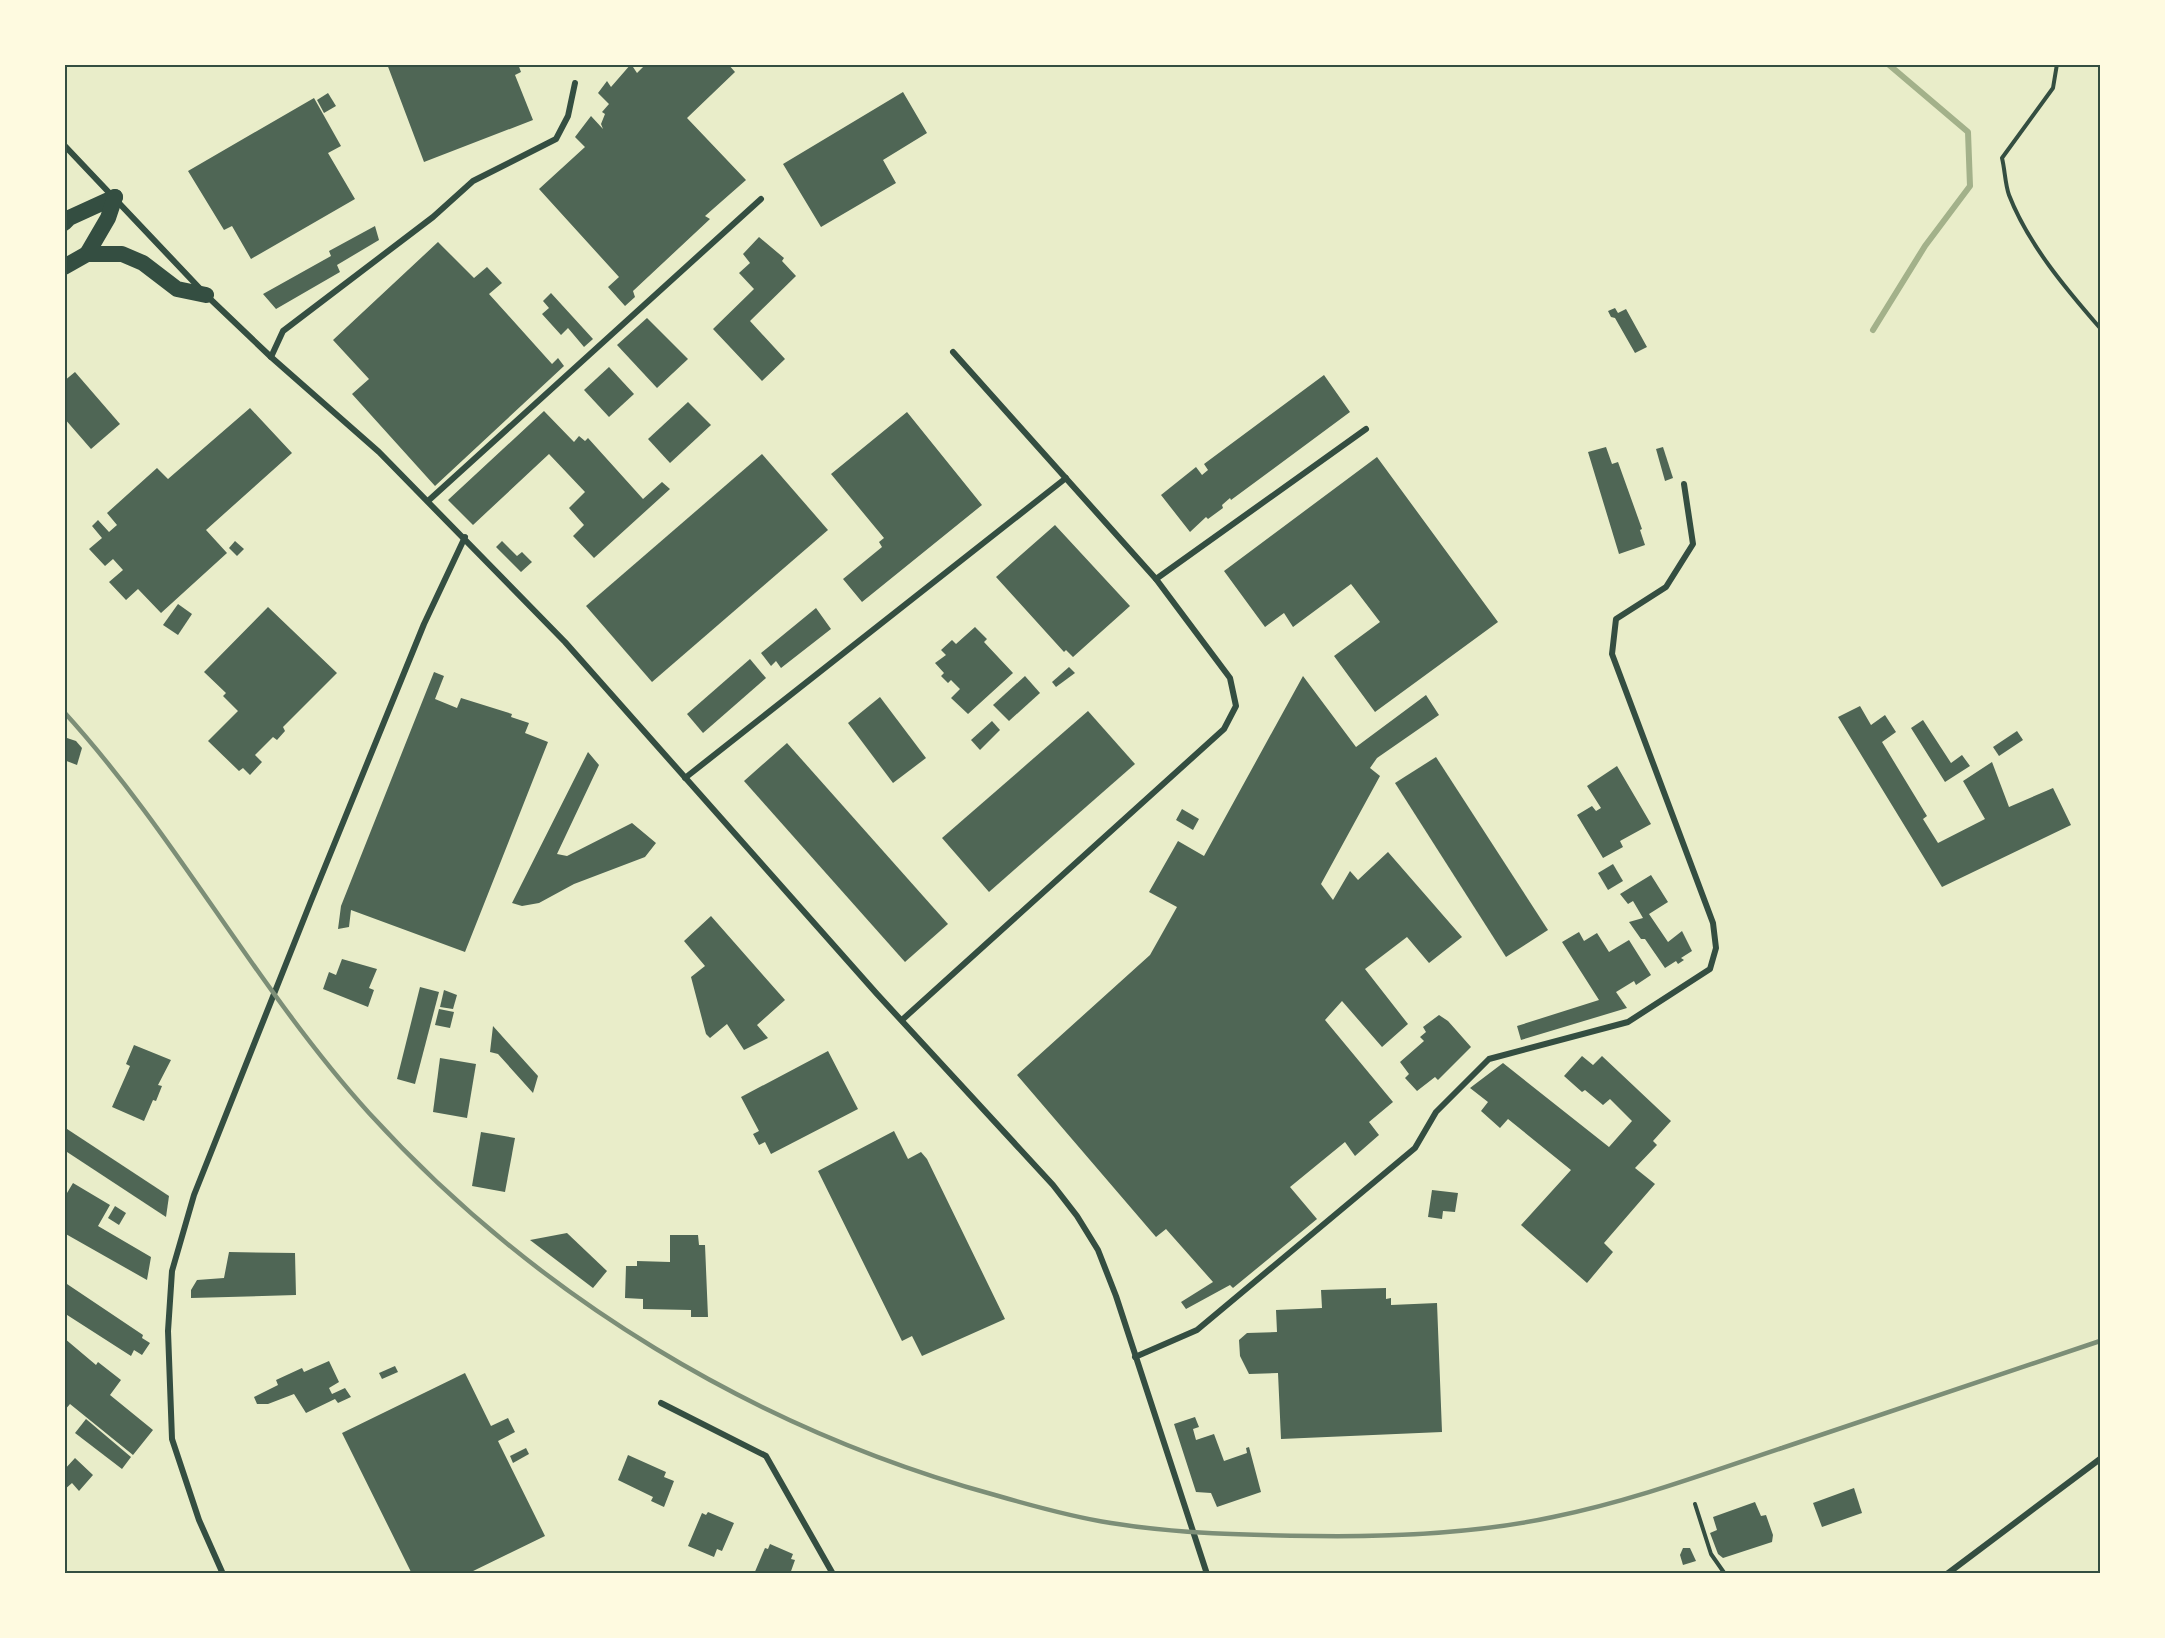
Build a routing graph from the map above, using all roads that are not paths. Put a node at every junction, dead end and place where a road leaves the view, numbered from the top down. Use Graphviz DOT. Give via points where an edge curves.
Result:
graph roads {
  1 [pos="575,83"];
  2 [pos="64,146"];
  3 [pos="115,197"];
  4 [pos="760,199"];
  5 [pos="64,223"];
  6 [pos="87,254"];
  7 [pos="64,267"];
  8 [pos="206,295"];
  9 [pos="953,352"];
  10 [pos="271,357"];
  11 [pos="1366,429"];
  12 [pos="1066,478"];
  13 [pos="1684,484"];
  14 [pos="428,501"];
  15 [pos="465,537"];
  16 [pos="1156,579"];
  17 [pos="685,778"];
  18 [pos="902,1020"];
  19 [pos="1136,1357"];
  20 [pos="661,1403"];
  21 [pos="2100,1459"];
  22 [pos="223,1574"];
  23 [pos="833,1574"];
  24 [pos="1207,1574"];
  25 [pos="1947,1574"];
  1 -- 10 [label="street" via="568,116 556,139 473,181 433,217 283,331"];
  2 -- 3 [label="street"];
  3 -- 5 [label="highway"];
  3 -- 6 [label="highway"];
  3 -- 8 [label="street"];
  4 -- 14 [label="street"];
  6 -- 7 [label="highway"];
  6 -- 8 [label="highway" via="122,254 143,262 177,289"];
  8 -- 10 [label="street"];
  9 -- 12 [label="street"];
  10 -- 14 [label="street"];
  11 -- 16 [label="street"];
  12 -- 16 [label="street"];
  12 -- 17 [label="street"];
  13 -- 19 [label="street" via="1693,544 1666,587 1616,619 1612,654 1713,923 1716,948 1710,969 1628,1022 1489,1059 1436,1112 1415,1148 1197,1330"];
  14 -- 15 [label="street"];
  15 -- 17 [label="street" via="565,642"];
  15 -- 22 [label="street" via="424,624 210,1153 181,1233 172,1271 172,1439 199,1520"];
  16 -- 18 [label="street" via="1230,678 1236,706 1224,729"];
  17 -- 18 [label="street"];
  18 -- 19 [label="street" via="1077,1216 1098,1250"];
  19 -- 24 [label="street"];
  20 -- 23 [label="street" via="766,1456"];
  21 -- 25 [label="street"];
}
